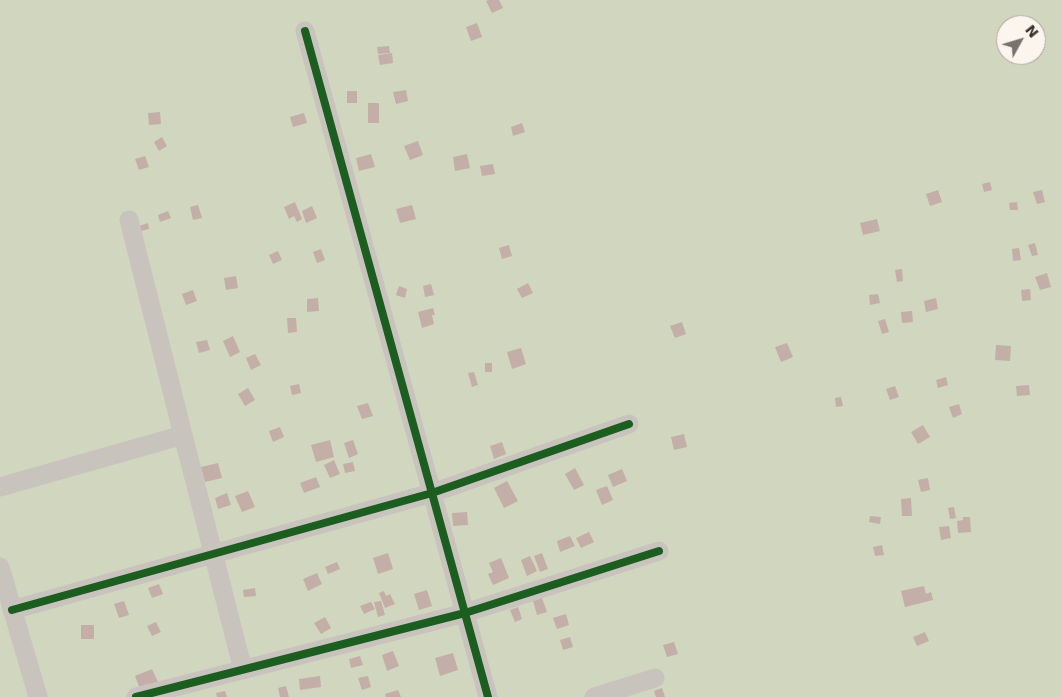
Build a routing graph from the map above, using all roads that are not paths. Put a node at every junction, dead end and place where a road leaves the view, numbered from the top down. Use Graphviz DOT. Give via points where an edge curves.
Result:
graph roads {
  1 [pos="305,31"];
  2 [pos="129,220"];
  3 [pos="628,424"];
  4 [pos="183,435"];
  5 [pos="0,487"];
  6 [pos="432,493"];
  7 [pos="659,552"];
  8 [pos="214,554"];
  9 [pos="0,567"];
  10 [pos="12,610"];
  11 [pos="465,613"];
  12 [pos="243,670"];
  13 [pos="655,678"];
  14 [pos="38,697"];
  15 [pos="136,697"];
  16 [pos="488,697"];
  17 [pos="594,697"];
  1 -- 6 [label="street"];
  2 -- 4 [label="street"];
  3 -- 6 [label="street"];
  4 -- 5 [label="street"];
  4 -- 8 [label="street"];
  6 -- 8 [label="street"];
  6 -- 11 [label="street"];
  7 -- 11 [label="street"];
  8 -- 10 [label="street"];
  8 -- 12 [label="street"];
  9 -- 10 [label="street"];
  10 -- 14 [label="street"];
  11 -- 12 [label="street"];
  11 -- 16 [label="street"];
  12 -- 15 [label="street"];
  13 -- 17 [label="street"];
}
